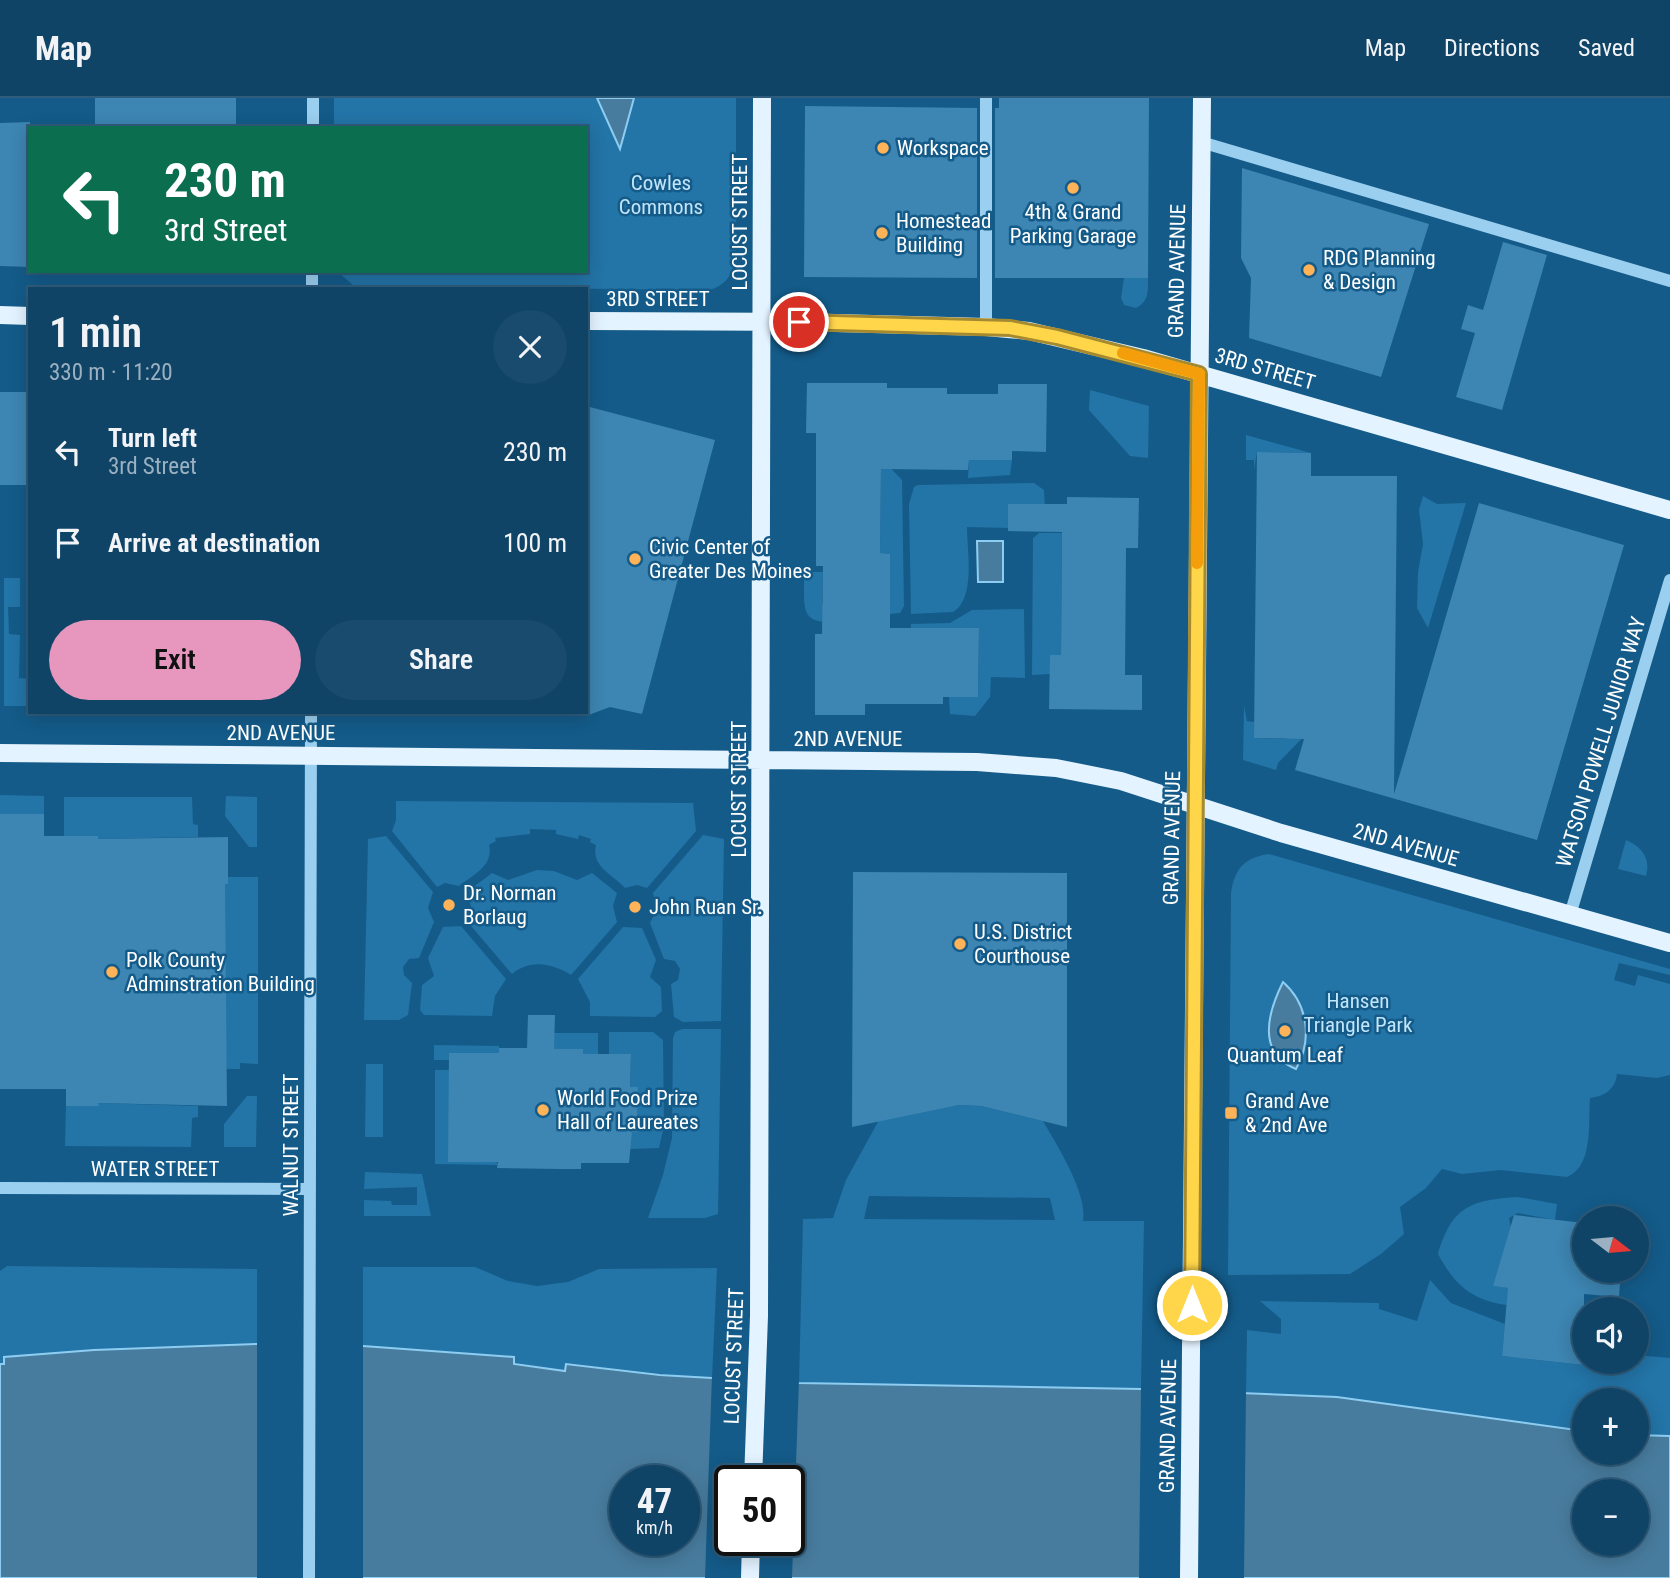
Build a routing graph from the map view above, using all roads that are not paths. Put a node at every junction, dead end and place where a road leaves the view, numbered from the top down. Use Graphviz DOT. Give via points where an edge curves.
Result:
graph roads {
  1 [pos="313,98"];
  2 [pos="762,98"];
  3 [pos="986,98"];
  4 [pos="1202,98"];
  5 [pos="313,126"];
  6 [pos="1202,142"];
  7 [pos="1670,281"];
  8 [pos="0,315"];
  9 [pos="28,316"];
  10 [pos="588,321"];
  11 [pos="762,322"];
  12 [pos="986,327"];
  13 [pos="1199,374"];
  14 [pos="1670,510"];
  15 [pos="1670,580"];
  16 [pos="312,714"];
  17 [pos="0,753"];
  18 [pos="312,756"];
  19 [pos="762,761"];
  20 [pos="1195,805"];
  21 [pos="1570,915"];
  22 [pos="1670,943"];
  23 [pos="0,1188"];
  24 [pos="310,1189"];
  25 [pos="754,1465"];
  26 [pos="751,1556"];
  27 [pos="309,1578"];
  28 [pos="750,1578"];
  29 [pos="1189,1578"];
  1 -- 5 [label="street"];
  2 -- 11 [label="main road, LOCUST STREET"];
  3 -- 12 [label="street"];
  4 -- 6 [label="main road, GRAND AVENUE"];
  6 -- 7 [label="street"];
  6 -- 13 [label="main road, GRAND AVENUE"];
  8 -- 9 [label="main road"];
  10 -- 11 [label="main road, 3RD STREET"];
  11 -- 12 [label="main road, 3RD STREET"];
  11 -- 19 [label="main road, LOCUST STREET"];
  12 -- 13 [label="main road, 3RD STREET" via="1057,337"];
  13 -- 14 [label="main road, 3RD STREET"];
  13 -- 20 [label="main road, GRAND AVENUE"];
  15 -- 21 [label="street, WATSON POWELL JUNIOR WAY"];
  16 -- 18 [label="street, WALNUT STREET"];
  17 -- 18 [label="main road, 2ND AVENUE"];
  18 -- 19 [label="main road, 2ND AVENUE"];
  18 -- 24 [label="street, WALNUT STREET"];
  19 -- 20 [label="main road, 2ND AVENUE" via="1013,763 1111,779"];
  19 -- 25 [label="main road, LOCUST STREET" via="759,1316"];
  20 -- 21 [label="main road, 2ND AVENUE"];
  20 -- 29 [label="main road, GRAND AVENUE"];
  21 -- 22 [label="main road, 2ND AVENUE"];
  23 -- 24 [label="street, WATER STREET"];
  24 -- 27 [label="street, WALNUT STREET"];
  26 -- 28 [label="main road"];
}
